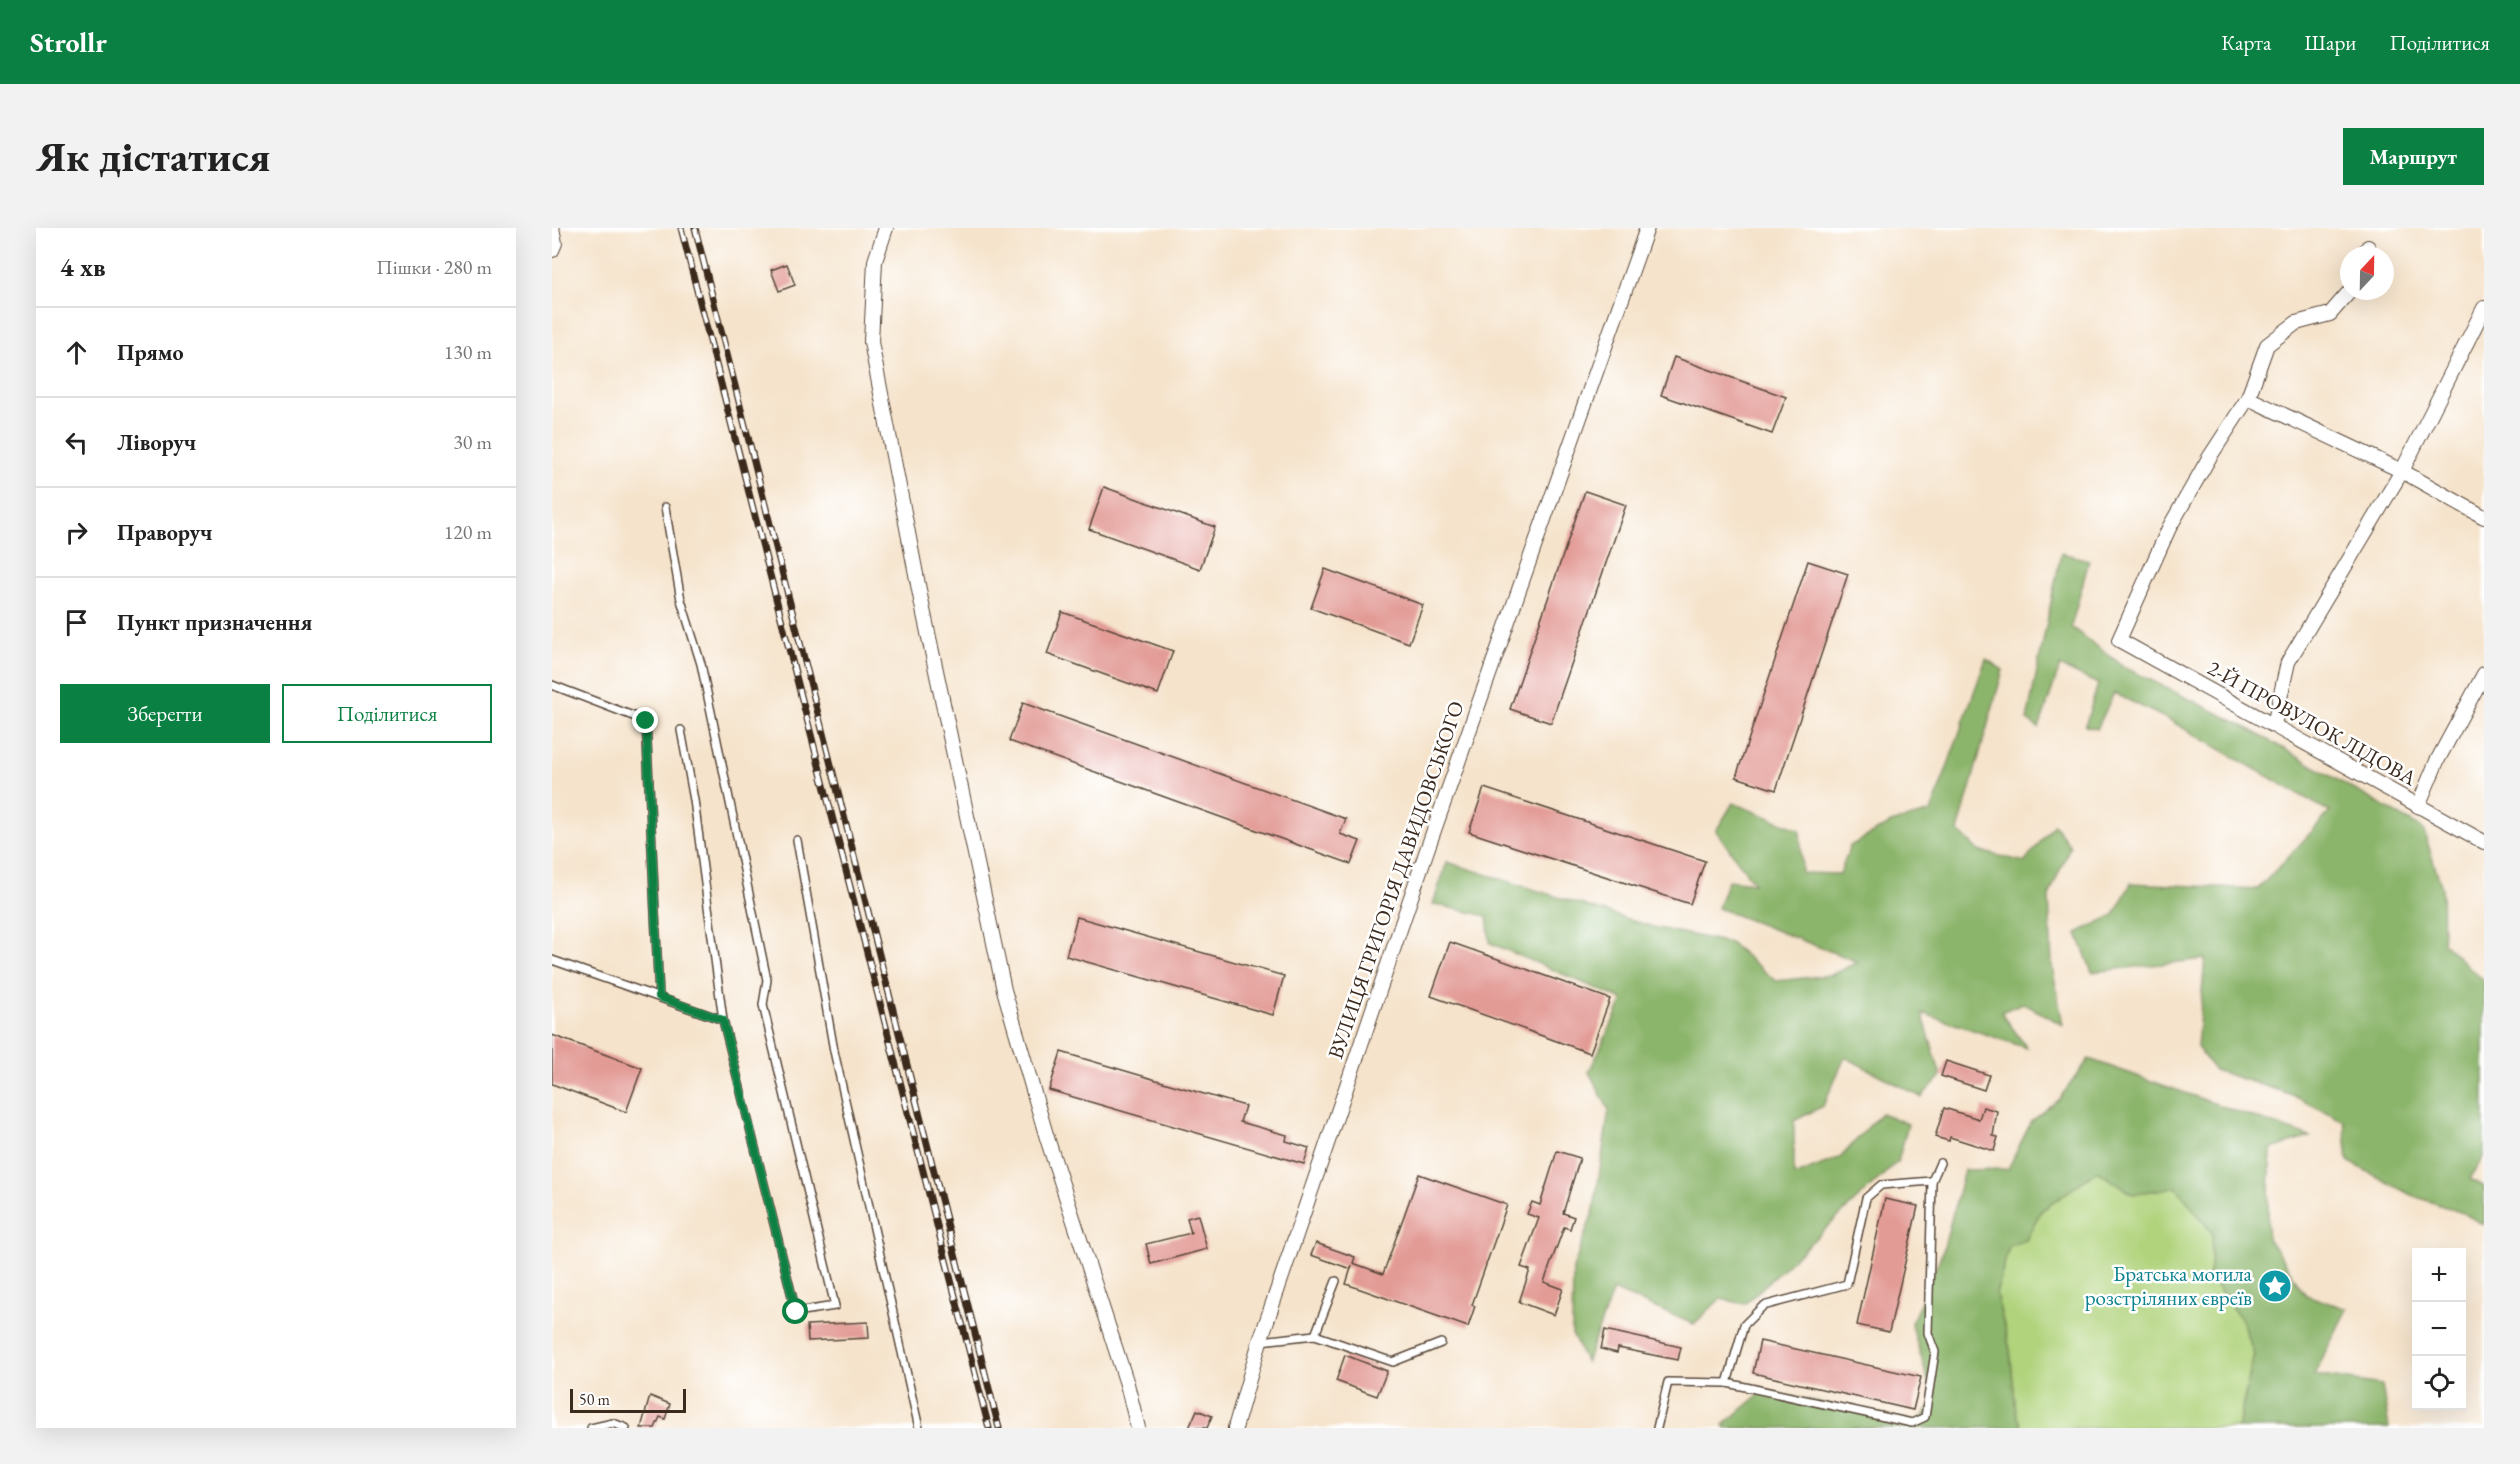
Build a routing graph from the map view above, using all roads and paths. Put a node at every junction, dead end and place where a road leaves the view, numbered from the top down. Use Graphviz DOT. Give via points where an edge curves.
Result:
graph roads {
  1 [pos="552,228"];
  2 [pos="886,228"];
  3 [pos="1647,228"];
  4 [pos="552,250"];
  5 [pos="2342,300"];
  6 [pos="2484,308"];
  7 [pos="2248,398"];
  8 [pos="2402,471"];
  9 [pos="665,507"];
  10 [pos="2484,517"];
  11 [pos="2484,674"];
  12 [pos="552,685"];
  13 [pos="2274,725"];
  14 [pos="681,730"];
  15 [pos="2418,806"];
  16 [pos="797,840"];
  17 [pos="2484,842"];
  18 [pos="552,960"];
  19 [pos="659,997"];
  20 [pos="723,1020"];
  21 [pos="1940,1163"];
  22 [pos="1932,1181"];
  23 [pos="1336,1281"];
  24 [pos="1315,1335"];
  25 [pos="1260,1341"];
  26 [pos="1441,1343"];
  27 [pos="1727,1383"];
  28 [pos="1901,1424"];
  29 [pos="591,1428"];
  30 [pos="626,1428"];
  31 [pos="919,1428"];
  32 [pos="1138,1428"];
  33 [pos="1235,1428"];
  34 [pos="1657,1428"];
  1 -- 4 [label="street"];
  2 -- 32 [label="street" via="874,261 871,342 921,600 1004,990"];
  3 -- 25 [label="street, ВУЛИЦЯ ГРИГОРІЯ ДАВИДОВСЬКОГО" via="1427,850"];
  5 -- 7 [label="street" via="2330,314 2296,323 2267,345"];
  6 -- 8 [label="street"];
  7 -- 8 [label="street"];
  7 -- 13 [label="street, 2-Й ПРОВУЛОК ЛІДОВА" via="2169,528 2119,640"];
  8 -- 10 [label="street"];
  8 -- 13 [label="street" via="2288,662"];
  9 -- 20 [label="lane" via="681,600 701,664 765,969 763,1005 835,1306 796,1312"];
  11 -- 15 [label="street" via="2437,761"];
  12 -- 19 [label="lane" via="646,721"];
  13 -- 15 [label="street, 2-Й ПРОВУЛОК ЛІДОВА"];
  14 -- 20 [label="lane"];
  15 -- 17 [label="street, 2-Й ПРОВУЛОК ЛІДОВА"];
  16 -- 31 [label="lane" via="834,1051"];
  18 -- 19 [label="lane"];
  19 -- 20 [label="lane"];
  21 -- 22 [label="lane"];
  22 -- 27 [label="lane" via="1881,1185 1866,1198 1847,1284 1763,1306 1744,1325"];
  22 -- 28 [label="lane" via="1928,1333 1935,1352 1925,1417"];
  23 -- 24 [label="lane"];
  24 -- 25 [label="lane"];
  24 -- 26 [label="lane" via="1393,1362"];
  25 -- 33 [label="street, ВУЛИЦЯ ГРИГОРІЯ ДАВИДОВСЬКОГО"];
  27 -- 28 [label="lane"];
  27 -- 34 [label="lane" via="1668,1382"];
  29 -- 30 [label="lane" via="613,1423"];
}
